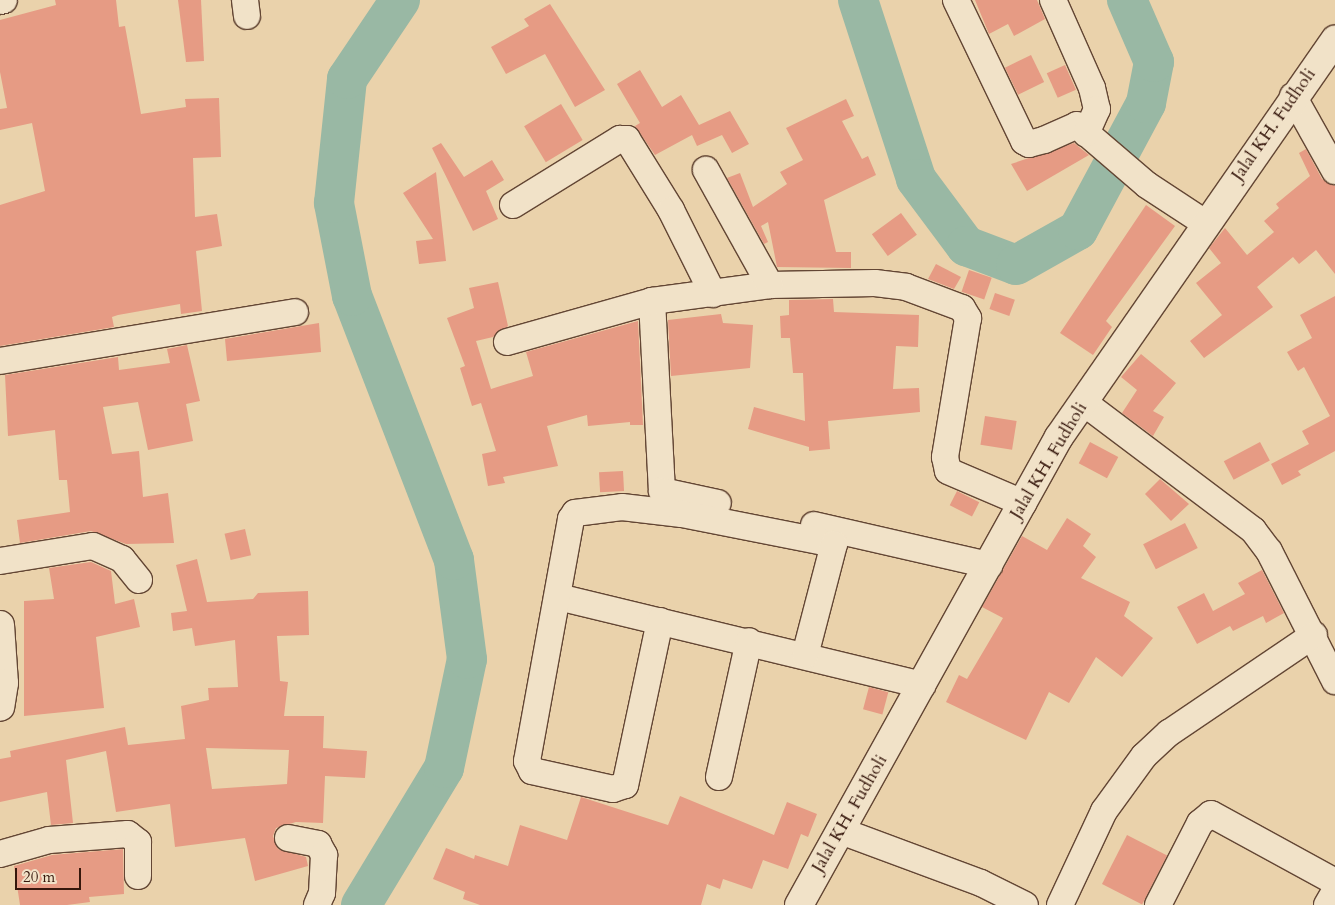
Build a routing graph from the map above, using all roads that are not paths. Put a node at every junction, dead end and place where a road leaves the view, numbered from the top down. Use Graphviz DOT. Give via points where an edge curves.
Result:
graph roads {
  1 [pos="4,0"];
  2 [pos="956,0"];
  3 [pos="1053,0"];
  4 [pos="0,1"];
  5 [pos="1335,40"];
  6 [pos="1293,96"];
  7 [pos="1094,140"];
  8 [pos="706,170"];
  9 [pos="1335,171"];
  10 [pos="513,205"];
  11 [pos="1205,223"];
  12 [pos="770,285"];
  13 [pos="713,294"];
  14 [pos="652,301"];
  15 [pos="295,312"];
  16 [pos="507,342"];
  17 [pos="0,361"];
  18 [pos="1083,402"];
  19 [pos="1023,503"];
  20 [pos="0,561"];
  21 [pos="989,565"];
  22 [pos="140,580"];
  23 [pos="558,597"];
  24 [pos="660,621"];
  25 [pos="0,625"];
  26 [pos="1314,635"];
  27 [pos="749,641"];
  28 [pos="805,655"];
  29 [pos="1335,681"];
  30 [pos="923,686"];
  31 [pos="0,707"];
  32 [pos="719,776"];
  33 [pos="840,831"];
  34 [pos="288,838"];
  35 [pos="0,854"];
  36 [pos="138,876"];
  37 [pos="1335,882"];
  38 [pos="1335,891"];
  39 [pos="317,905"];
  40 [pos="799,905"];
  41 [pos="1025,905"];
  42 [pos="1060,905"];
  43 [pos="1158,905"];
  44 [pos="1327,905"];
  1 -- 4 [label="street"];
  2 -- 7 [label="street" via="1024,140 1029,144 1044,140 1074,125"];
  3 -- 7 [label="street" via="1092,88 1096,109"];
  5 -- 6 [label="main road, Jalal KH. Fudholi"];
  6 -- 9 [label="street"];
  6 -- 11 [label="main road, Jalal KH. Fudholi"];
  7 -- 11 [label="street" via="1147,185"];
  8 -- 12 [label="street"];
  10 -- 13 [label="street" via="620,139 627,139 671,210"];
  11 -- 18 [label="main road, Jalal KH. Fudholi"];
  12 -- 13 [label="street"];
  12 -- 19 [label="street" via="876,283 912,289 962,308 968,318 945,457 948,471"];
  13 -- 14 [label="street"];
  14 -- 16 [label="street"];
  14 -- 21 [label="street" via="662,491"];
  15 -- 17 [label="street"];
  18 -- 19 [label="main road, Jalal KH. Fudholi"];
  18 -- 26 [label="street" via="1253,530 1269,551"];
  19 -- 21 [label="main road, Jalal KH. Fudholi"];
  20 -- 22 [label="street" via="93,546 122,558"];
  21 -- 30 [label="main road, Jalal KH. Fudholi"];
  23 -- 24 [label="street"];
  23 -- 24 [label="street" via="527,761 532,771 613,789 625,785"];
  23 -- 28 [label="street" via="571,519 582,511 622,507 682,514 834,544"];
  24 -- 27 [label="street"];
  25 -- 31 [label="main road" via="4,683"];
  26 -- 29 [label="street"];
  26 -- 42 [label="street" via="1169,733 1144,756 1104,811"];
  27 -- 28 [label="street"];
  27 -- 32 [label="street"];
  28 -- 30 [label="street"];
  30 -- 33 [label="main road, Jalal KH. Fudholi"];
  33 -- 40 [label="main road, Jalal KH. Fudholi"];
  33 -- 41 [label="street" via="981,883"];
  34 -- 39 [label="street" via="318,844 324,855 322,893"];
  35 -- 36 [label="street" via="49,840 128,834 138,842"];
  37 -- 43 [label="street" via="1211,814 1200,823"];
  38 -- 44 [label="street"];
}
